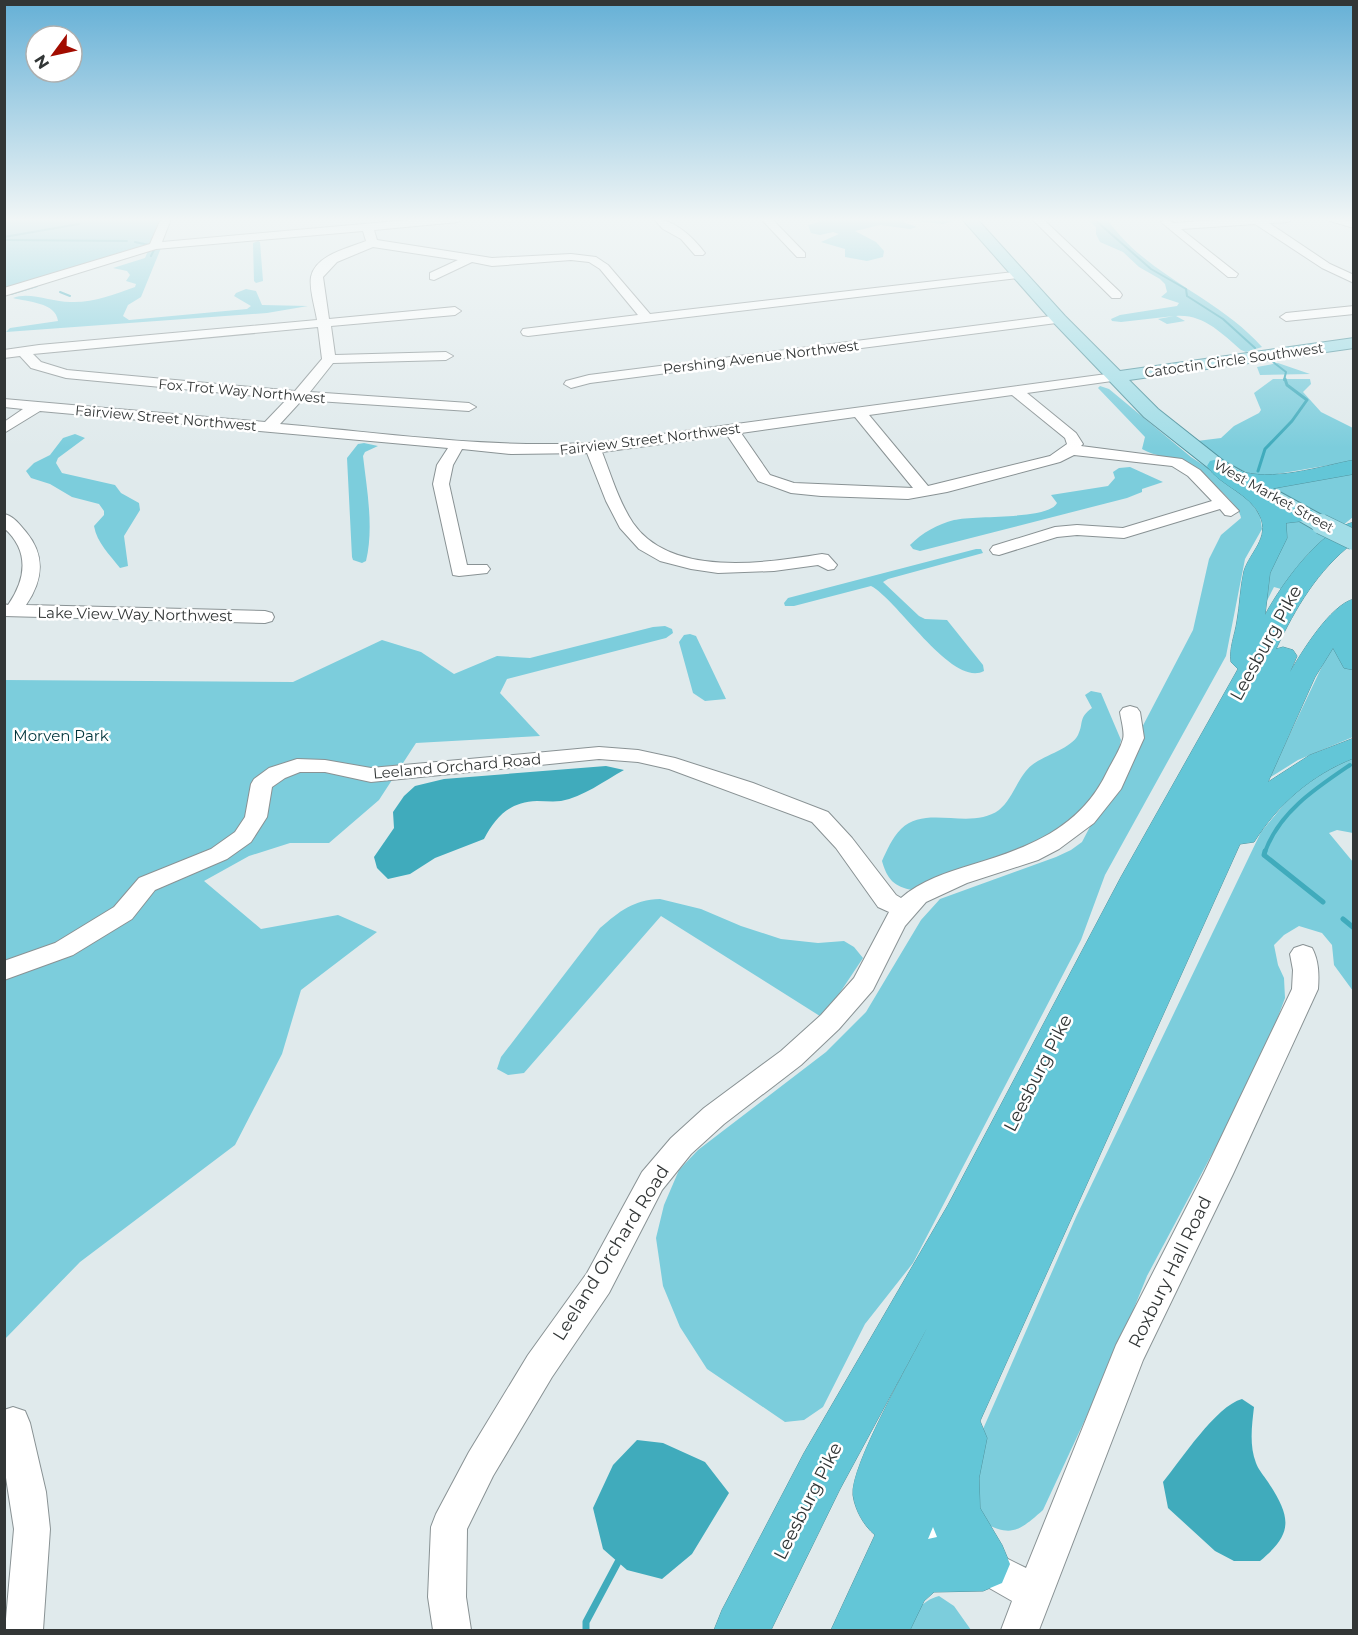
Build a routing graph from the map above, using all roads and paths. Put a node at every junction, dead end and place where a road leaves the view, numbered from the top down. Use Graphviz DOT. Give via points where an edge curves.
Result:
graph roads {
  1 [pos="320,295"];
  2 [pos="628,295"];
  3 [pos="838,295"];
  4 [pos="1037,295"];
  5 [pos="1353,310"];
  6 [pos="455,311"];
  7 [pos="1286,317"];
  8 [pos="647,318"];
  9 [pos="1059,319"];
  10 [pos="325,323"];
  11 [pos="528,332"];
  12 [pos="1353,343"];
  13 [pos="23,351"];
  14 [pos="4,354"];
  15 [pos="446,356"];
  16 [pos="329,359"];
  17 [pos="1114,376"];
  18 [pos="571,384"];
  19 [pos="1014,390"];
  20 [pos="299,396"];
  21 [pos="4,403"];
  22 [pos="38,406"];
  23 [pos="469,406"];
  24 [pos="859,412"];
  25 [pos="268,428"];
  26 [pos="4,429"];
  27 [pos="731,429"];
  28 [pos="458,444"];
  29 [pos="593,448"];
  30 [pos="1072,450"];
  31 [pos="1353,467"];
  32 [pos="1228,472"];
  33 [pos="924,491"];
  34 [pos="1274,518"];
  35 [pos="4,519"];
  36 [pos="1331,532"];
  37 [pos="999,550"];
  38 [pos="828,565"];
  39 [pos="481,569"];
  40 [pos="1353,607"];
  41 [pos="9,610"];
  42 [pos="265,617"];
  43 [pos="1353,662"];
  44 [pos="1248,677"];
  45 [pos="1130,712"];
  46 [pos="1353,747"];
  47 [pos="904,909"];
  48 [pos="1303,954"];
  49 [pos="4,971"];
  50 [pos="1161,982"];
  51 [pos="973,1384"];
  52 [pos="13,1423"];
  53 [pos="906,1526"];
  54 [pos="983,1564"];
  55 [pos="1034,1593"];
  56 [pos="24,1630"];
  57 [pos="452,1630"];
  58 [pos="742,1630"];
  59 [pos="859,1630"];
  60 [pos="878,1630"];
  61 [pos="1020,1630"];
  1 -- 10 [label="street"];
  2 -- 8 [label="street"];
  3 -- 8 [label="street"];
  4 -- 9 [label="main road, West Market Street"];
  5 -- 7 [label="street"];
  6 -- 10 [label="street"];
  8 -- 11 [label="street"];
  9 -- 17 [label="main road, West Market Street"];
  9 -- 18 [label="street, Pershing Avenue Northwest"];
  10 -- 13 [label="street"];
  10 -- 16 [label="street"];
  12 -- 17 [label="main road, Catoctin Circle Southwest"];
  13 -- 14 [label="street"];
  13 -- 20 [label="street, Fox Trot Way Northwest" via="36,365 66,374"];
  15 -- 16 [label="street"];
  16 -- 20 [label="street"];
  17 -- 19 [label="street, Fairview Street Northwest"];
  17 -- 32 [label="main road, West Market Street" via="1151,413"];
  19 -- 24 [label="street, Fairview Street Northwest"];
  19 -- 30 [label="street" via="1071,436 1075,444"];
  20 -- 23 [label="street, Fox Trot Way Northwest"];
  20 -- 25 [label="street"];
  21 -- 22 [label="street, Fairview Street Northwest"];
  22 -- 25 [label="street, Fairview Street Northwest"];
  22 -- 26 [label="street"];
  24 -- 27 [label="street, Fairview Street Northwest"];
  24 -- 33 [label="street"];
  25 -- 28 [label="street, Fairview Street Northwest"];
  27 -- 29 [label="street, Fairview Street Northwest"];
  27 -- 33 [label="street" via="759,473 781,485 862,494"];
  28 -- 29 [label="street, Fairview Street Northwest" via="537,450"];
  28 -- 39 [label="street" via="445,465 441,484 459,571"];
  29 -- 38 [label="street" via="627,527 664,555 724,568 776,567 822,559"];
  30 -- 33 [label="street" via="1055,459"];
  30 -- 37 [label="street" via="1176,462 1194,473 1228,507 1192,511 1124,533 1055,532"];
  31 -- 32 [label="highway" via="1270,482"];
  32 -- 34 [label="highway" via="1264,502"];
  32 -- 36 [label="main road, West Market Street"];
  34 -- 36 [label="highway" via="1287,515"];
  34 -- 44 [label="highway" via="1274,538 1259,567 1243,653"];
  35 -- 41 [label="street" via="26,539 33,561 30,583"];
  36 -- 44 [label="highway, Leesburg Pike" via="1283,607"];
  36 -- 53 [label="highway" via="1326,570 889,1456 879,1484 880,1501 888,1514"];
  40 -- 43 [label="highway" via="1345,642"];
  40 -- 50 [label="highway" via="1319,647 1301,677"];
  41 -- 42 [label="street, Lake View Way Northwest"];
  44 -- 58 [label="highway, Leesburg Pike" via="1138,877 964,1218 822,1471"];
  45 -- 47 [label="street, Leeland Orchard Road" via="1134,738 1110,789 1086,818 1040,850 939,885"];
  46 -- 50 [label="highway" via="1290,780 1263,805 1244,831 1201,923"];
  47 -- 49 [label="street, Leeland Orchard Road" via="887,901 820,817 675,764 599,753 371,775 297,765 262,784 256,817 243,837 219,854 147,884 123,913 64,949"];
  47 -- 57 [label="street, Leeland Orchard Road" via="864,983 830,1023 714,1116 681,1146 652,1181 597,1283 540,1366 481,1464 449,1527 447,1597"];
  48 -- 55 [label="street, Roxbury Hall Road" via="1305,989 1128,1356"];
  50 -- 51 [label="highway" via="1019,1278"];
  51 -- 53 [label="highway"];
  51 -- 54 [label="highway" via="952,1501 956,1518"];
  52 -- 56 [label="street" via="32,1529"];
  53 -- 54 [label="street"];
  53 -- 59 [label="highway"];
  54 -- 55 [label="street"];
  54 -- 60 [label="highway" via="937,1563 923,1567 904,1583"];
  55 -- 61 [label="street, Roxbury Hall Road"];
}
